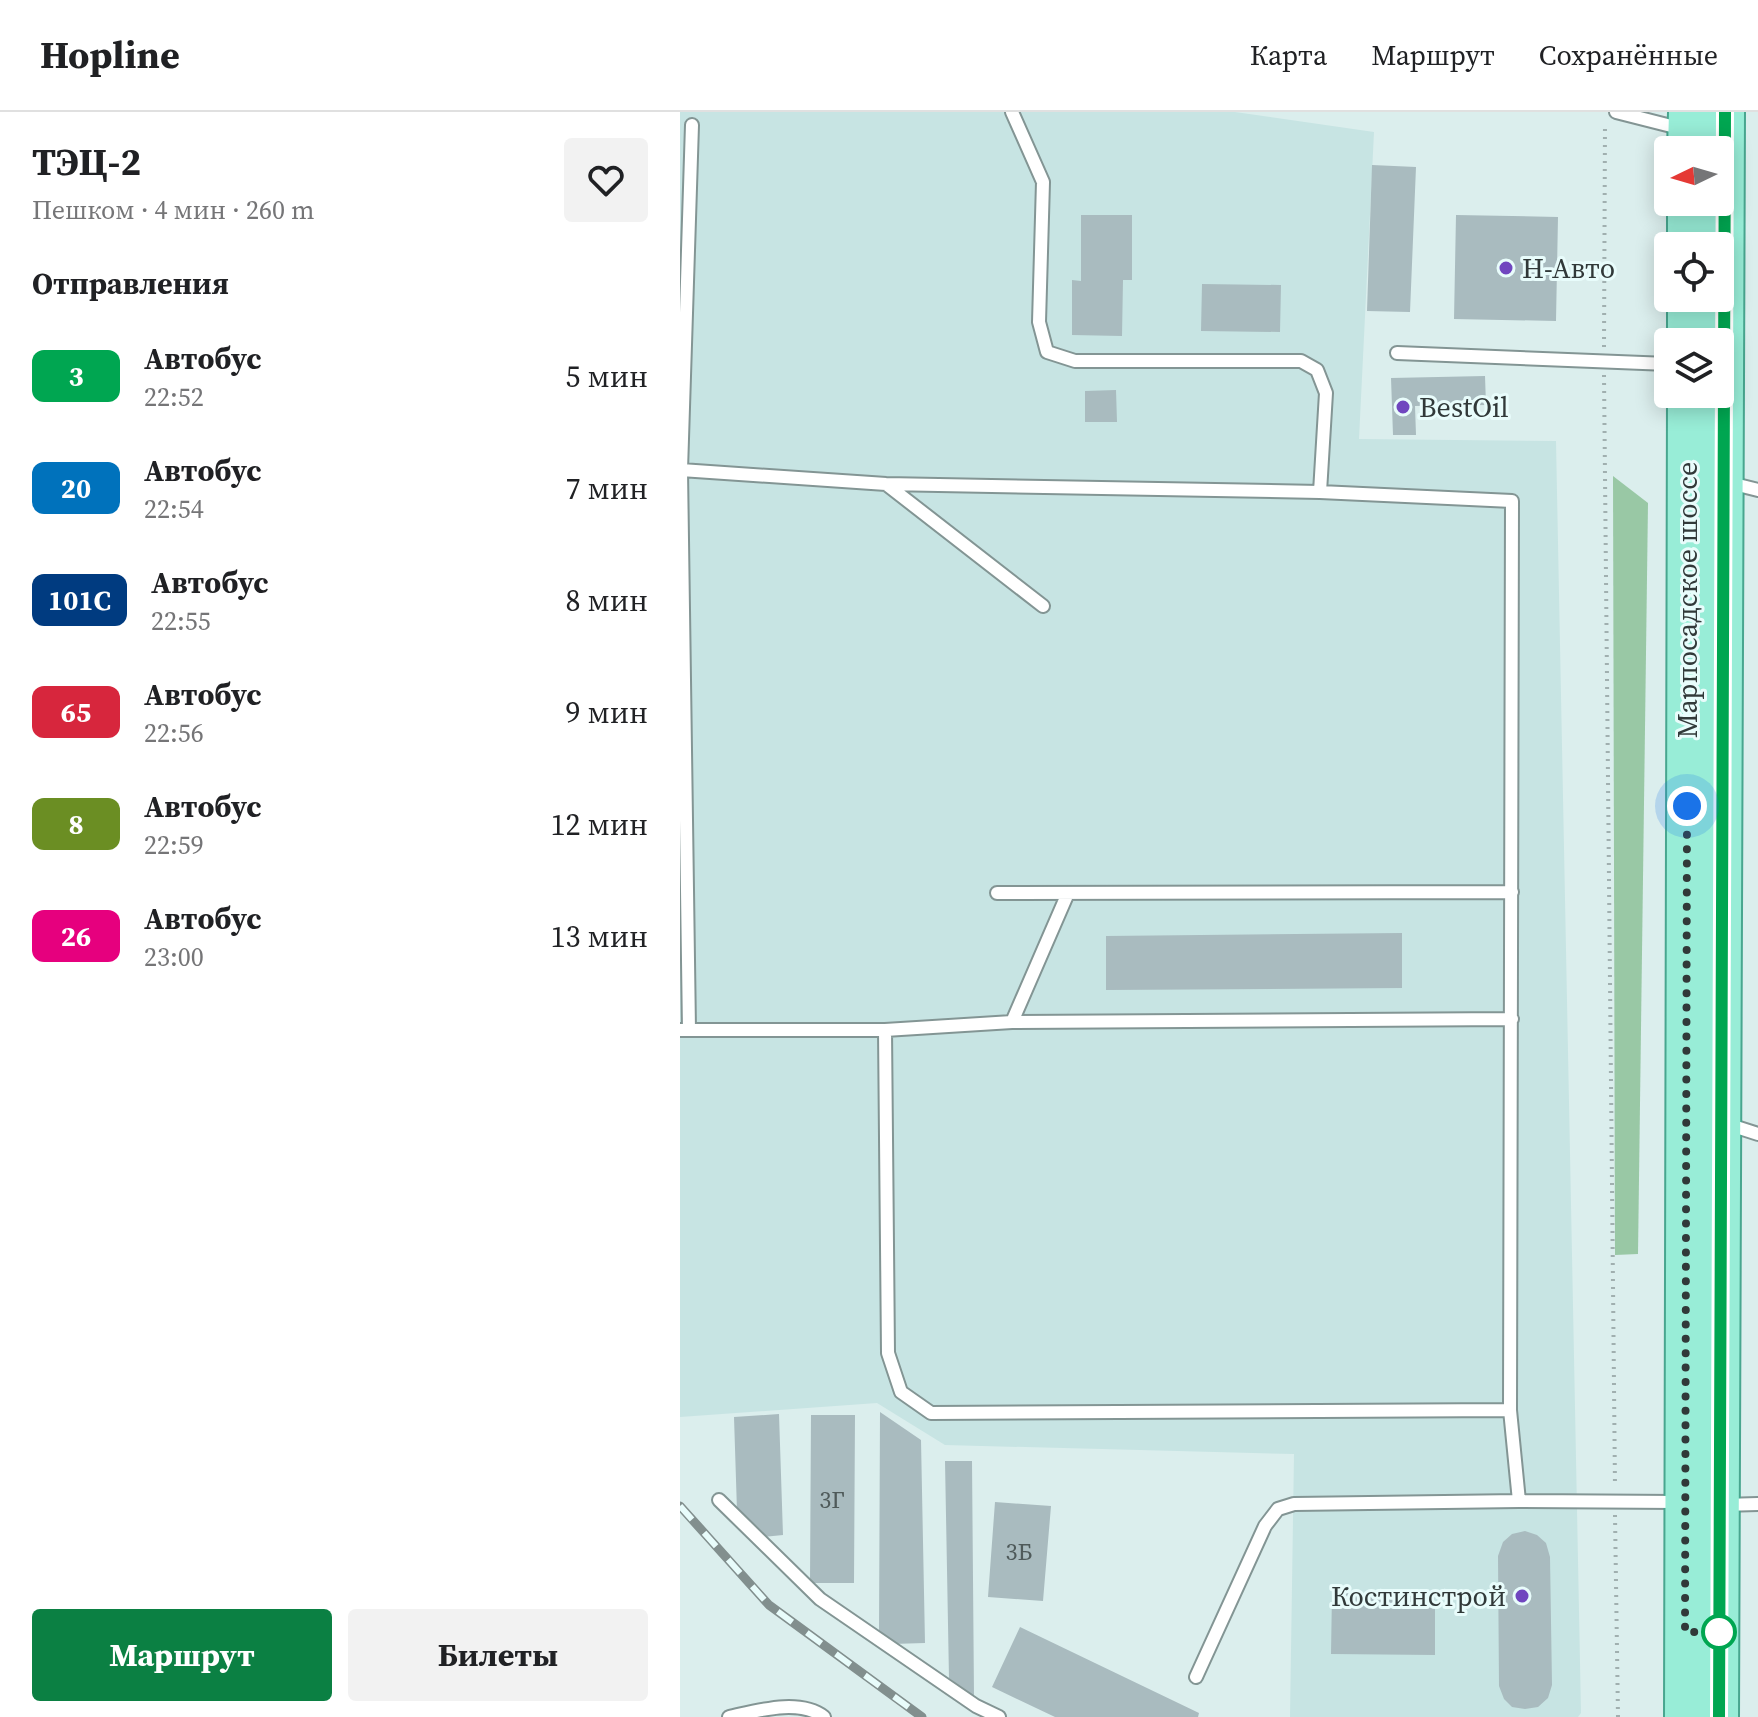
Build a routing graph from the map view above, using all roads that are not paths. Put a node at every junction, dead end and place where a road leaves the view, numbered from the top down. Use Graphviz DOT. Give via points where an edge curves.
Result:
graph roads {
  1 [pos="1012,112"];
  2 [pos="1725,112"];
  3 [pos="1611,115"];
  4 [pos="692,125"];
  5 [pos="1687,131"];
  6 [pos="1397,353"];
  7 [pos="1654,363"];
  8 [pos="1687,408"];
  9 [pos="681,470"];
  10 [pos="886,484"];
  11 [pos="1741,486"];
  12 [pos="1320,492"];
  13 [pos="1043,606"];
  14 [pos="1512,892"];
  15 [pos="997,893"];
  16 [pos="1068,893"];
  17 [pos="1512,1019"];
  18 [pos="1012,1022"];
  19 [pos="684,1030"];
  20 [pos="885,1030"];
  21 [pos="1720,1122"];
  22 [pos="1758,1134"];
  23 [pos="1510,1410"];
  24 [pos="719,1500"];
  25 [pos="1519,1501"];
  26 [pos="1703,1504"];
  27 [pos="1758,1504"];
  28 [pos="1196,1677"];
  29 [pos="729,1717"];
  30 [pos="824,1717"];
  31 [pos="999,1717"];
  32 [pos="1684,1717"];
  33 [pos="1719,1717"];
  1 -- 12 [label="lane" via="1043,182 1039,322 1047,352 1075,361 1301,361 1317,370 1326,393"];
  2 -- 11 [label="main road, Марпосадское шоссе"];
  3 -- 5 [label="lane"];
  4 -- 9 [label="lane"];
  6 -- 7 [label="lane"];
  8 -- 26 [label="main road, Марпосадское шоссе"];
  9 -- 10 [label="lane"];
  9 -- 19 [label="lane"];
  10 -- 12 [label="lane"];
  10 -- 13 [label="lane"];
  11 -- 21 [label="main road, Марпосадское шоссе"];
  12 -- 14 [label="lane" via="1512,501"];
  14 -- 16 [label="lane"];
  14 -- 17 [label="lane"];
  15 -- 16 [label="lane"];
  16 -- 18 [label="lane"];
  17 -- 18 [label="lane"];
  17 -- 23 [label="lane"];
  18 -- 20 [label="lane"];
  19 -- 20 [label="lane"];
  20 -- 23 [label="lane" via="888,1353 901,1392 931,1413"];
  21 -- 22 [label="lane"];
  21 -- 26 [label="main road, Марпосадское шоссе"];
  23 -- 25 [label="lane"];
  24 -- 31 [label="lane" via="820,1599"];
  25 -- 26 [label="lane"];
  25 -- 28 [label="lane" via="1294,1504 1278,1509 1265,1526"];
  26 -- 27 [label="lane"];
  26 -- 32 [label="main road, Марпосадское шоссе"];
  26 -- 33 [label="main road, Марпосадское шоссе"];
  29 -- 30 [label="lane" via="793,1707"];
}
